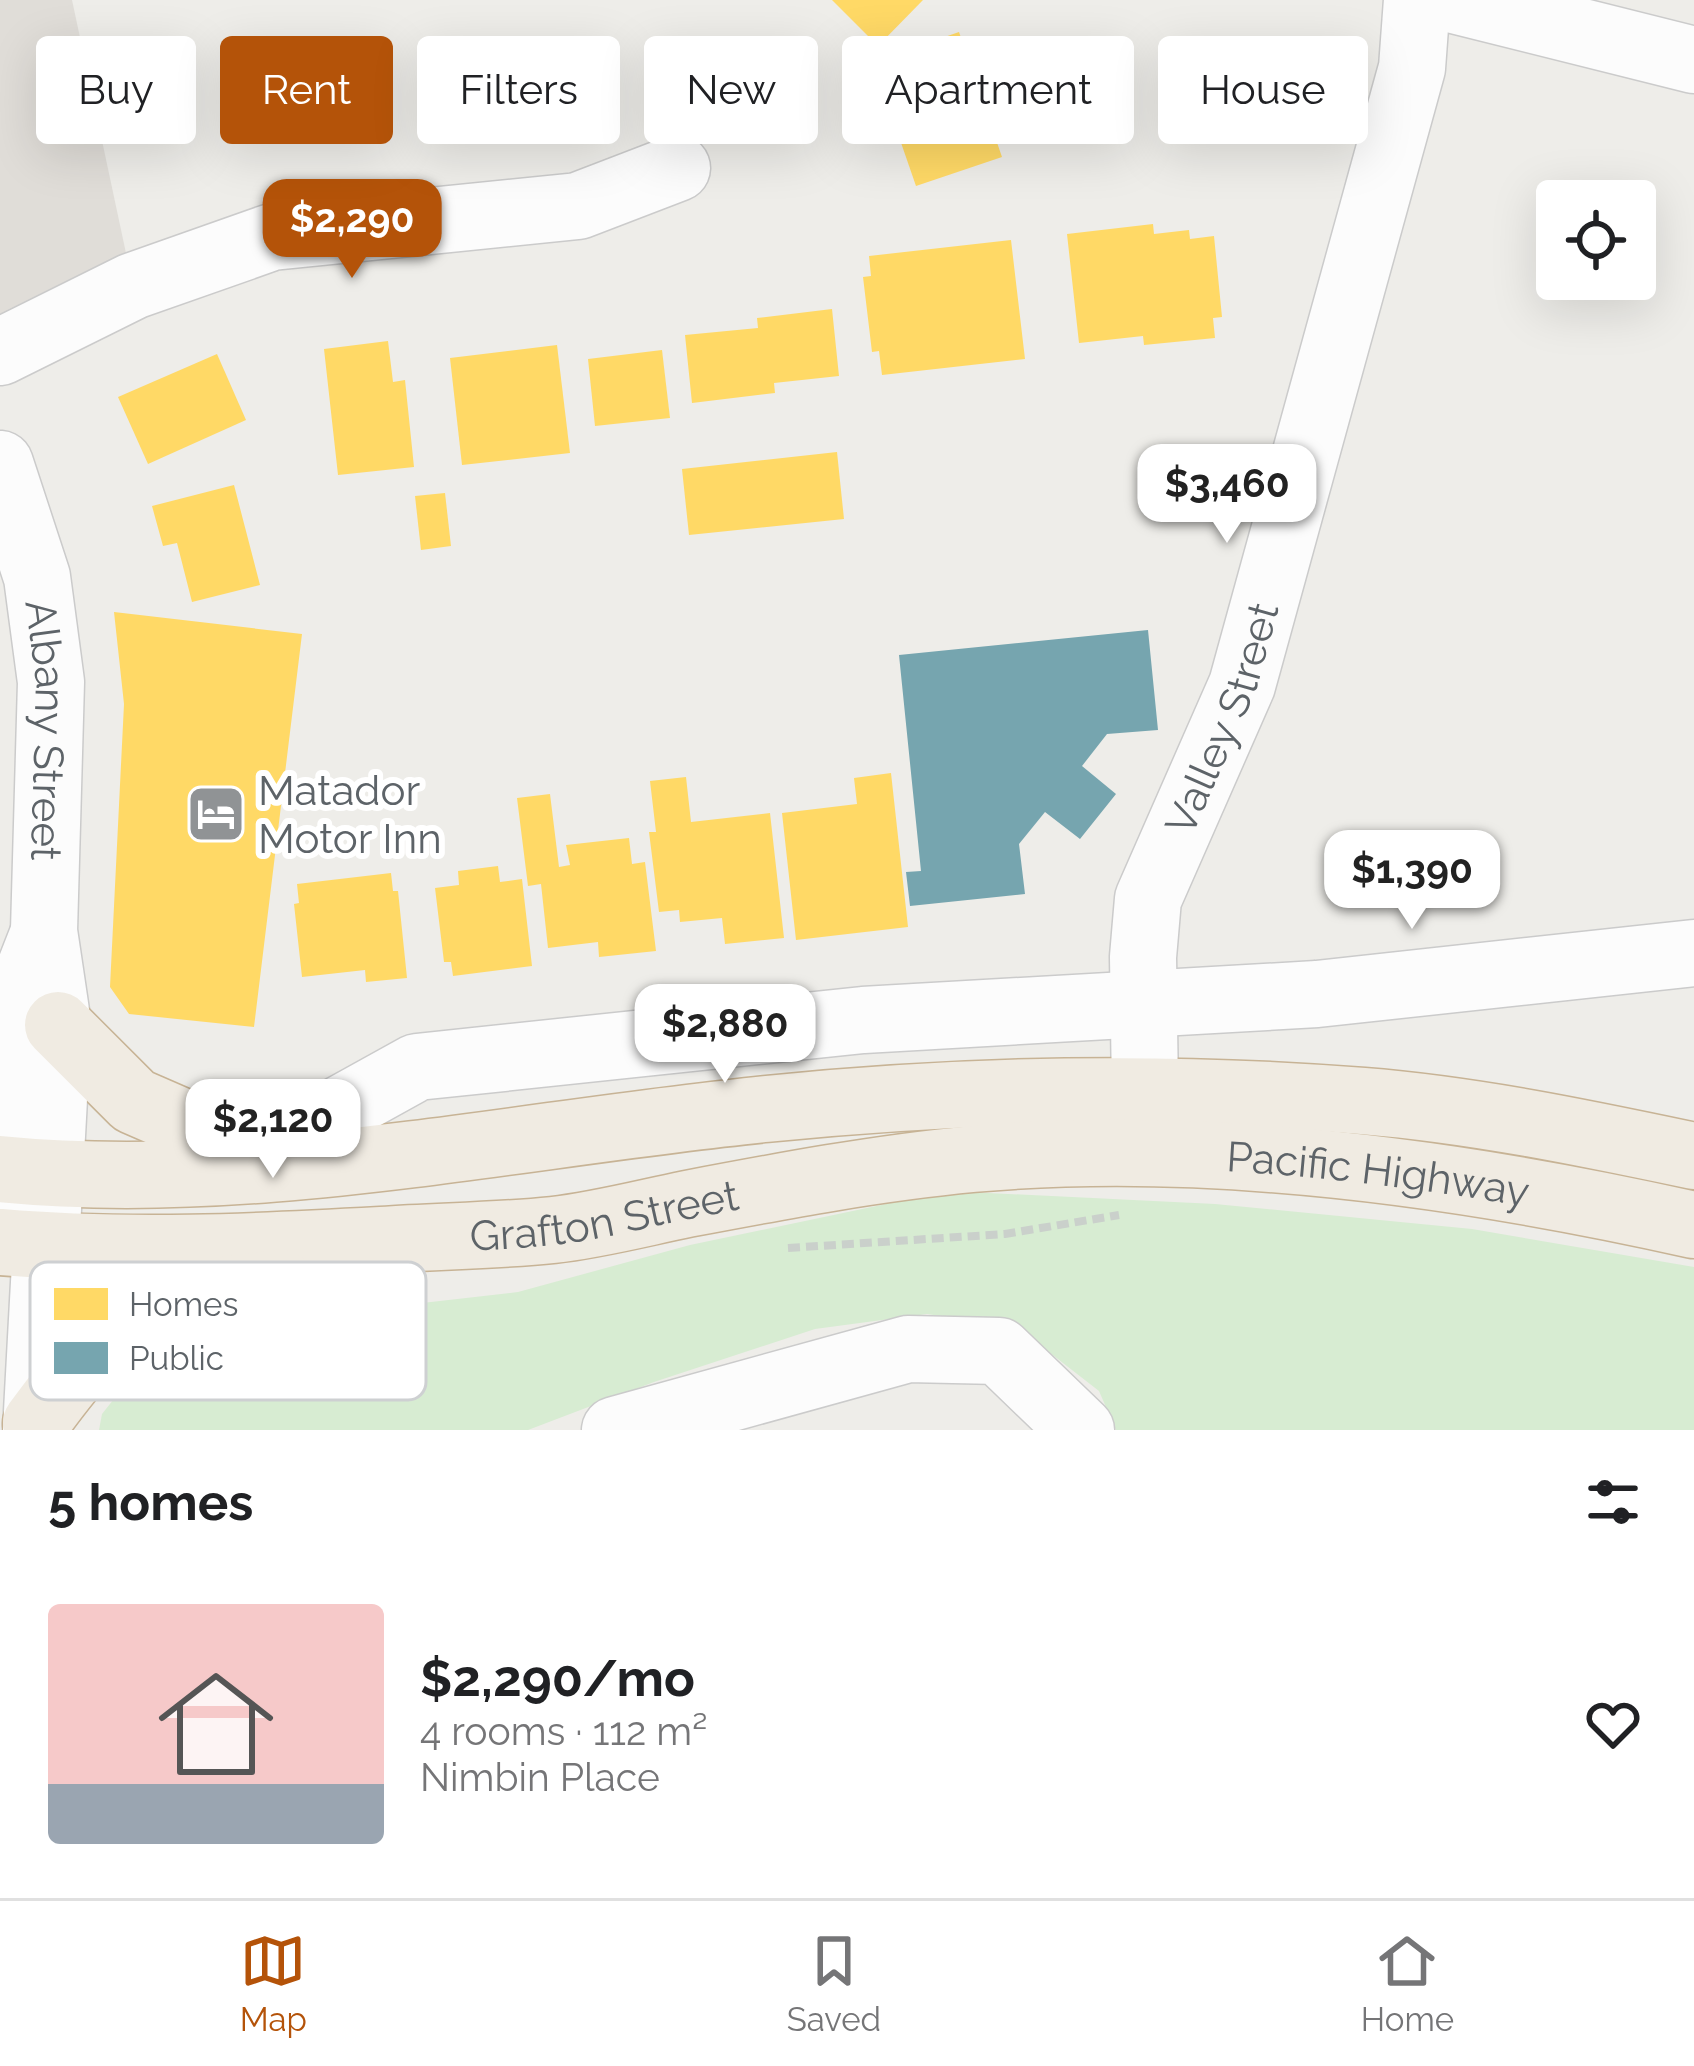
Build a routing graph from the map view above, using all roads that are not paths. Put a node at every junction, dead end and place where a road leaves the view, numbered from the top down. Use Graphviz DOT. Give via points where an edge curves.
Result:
graph roads {
  1 [pos="1417,0"];
  2 [pos="1454,0"];
  3 [pos="1694,60"];
  4 [pos="677,168"];
  5 [pos="0,352"];
  6 [pos="0,464"];
  7 [pos="1694,953"];
  8 [pos="1145,1005"];
  9 [pos="22,1026"];
  10 [pos="1145,1090"];
  11 [pos="271,1145"];
  12 [pos="1059,1156"];
  13 [pos="1694,1156"];
  14 [pos="16,1201"];
  15 [pos="1694,1225"];
  16 [pos="555,1229"];
  17 [pos="426,1267"];
  18 [pos="30,1359"];
  19 [pos="57,1400"];
  20 [pos="36,1427"];
  21 [pos="615,1430"];
  22 [pos="1081,1430"];
  1 -- 8 [label="street, Valley Street" via="1412,68 1242,685 1148,899"];
  2 -- 3 [label="street"];
  4 -- 5 [label="street" via="578,206 272,238 133,286"];
  6 -- 9 [label="street, Albany Street" via="37,577 51,682 44,931"];
  7 -- 8 [label="street, Grafton Street"];
  8 -- 10 [label="street, Valley Street"];
  8 -- 11 [label="street, Grafton Street" via="863,1020 417,1067"];
  9 -- 11 [label="highway" via="134,1101"];
  9 -- 14 [label="street, Albany Street"];
  10 -- 11 [label="highway, Grafton Street" via="983,1091"];
  10 -- 13 [label="highway, Pacific Highway" via="1366,1102 1546,1125"];
  11 -- 14 [label="highway, Grafton Street"];
  12 -- 15 [label="highway, Pacific Highway" via="1328,1164"];
  12 -- 16 [label="highway, Grafton Street" via="814,1180"];
  14 -- 16 [label="highway, Grafton Street" via="122,1249"];
  14 -- 18 [label="street, Albany Street"];
  16 -- 17 [label="highway" via="518,1258"];
  19 -- 20 [label="highway"];
  21 -- 22 [label="street" via="908,1348 999,1351"];
}
